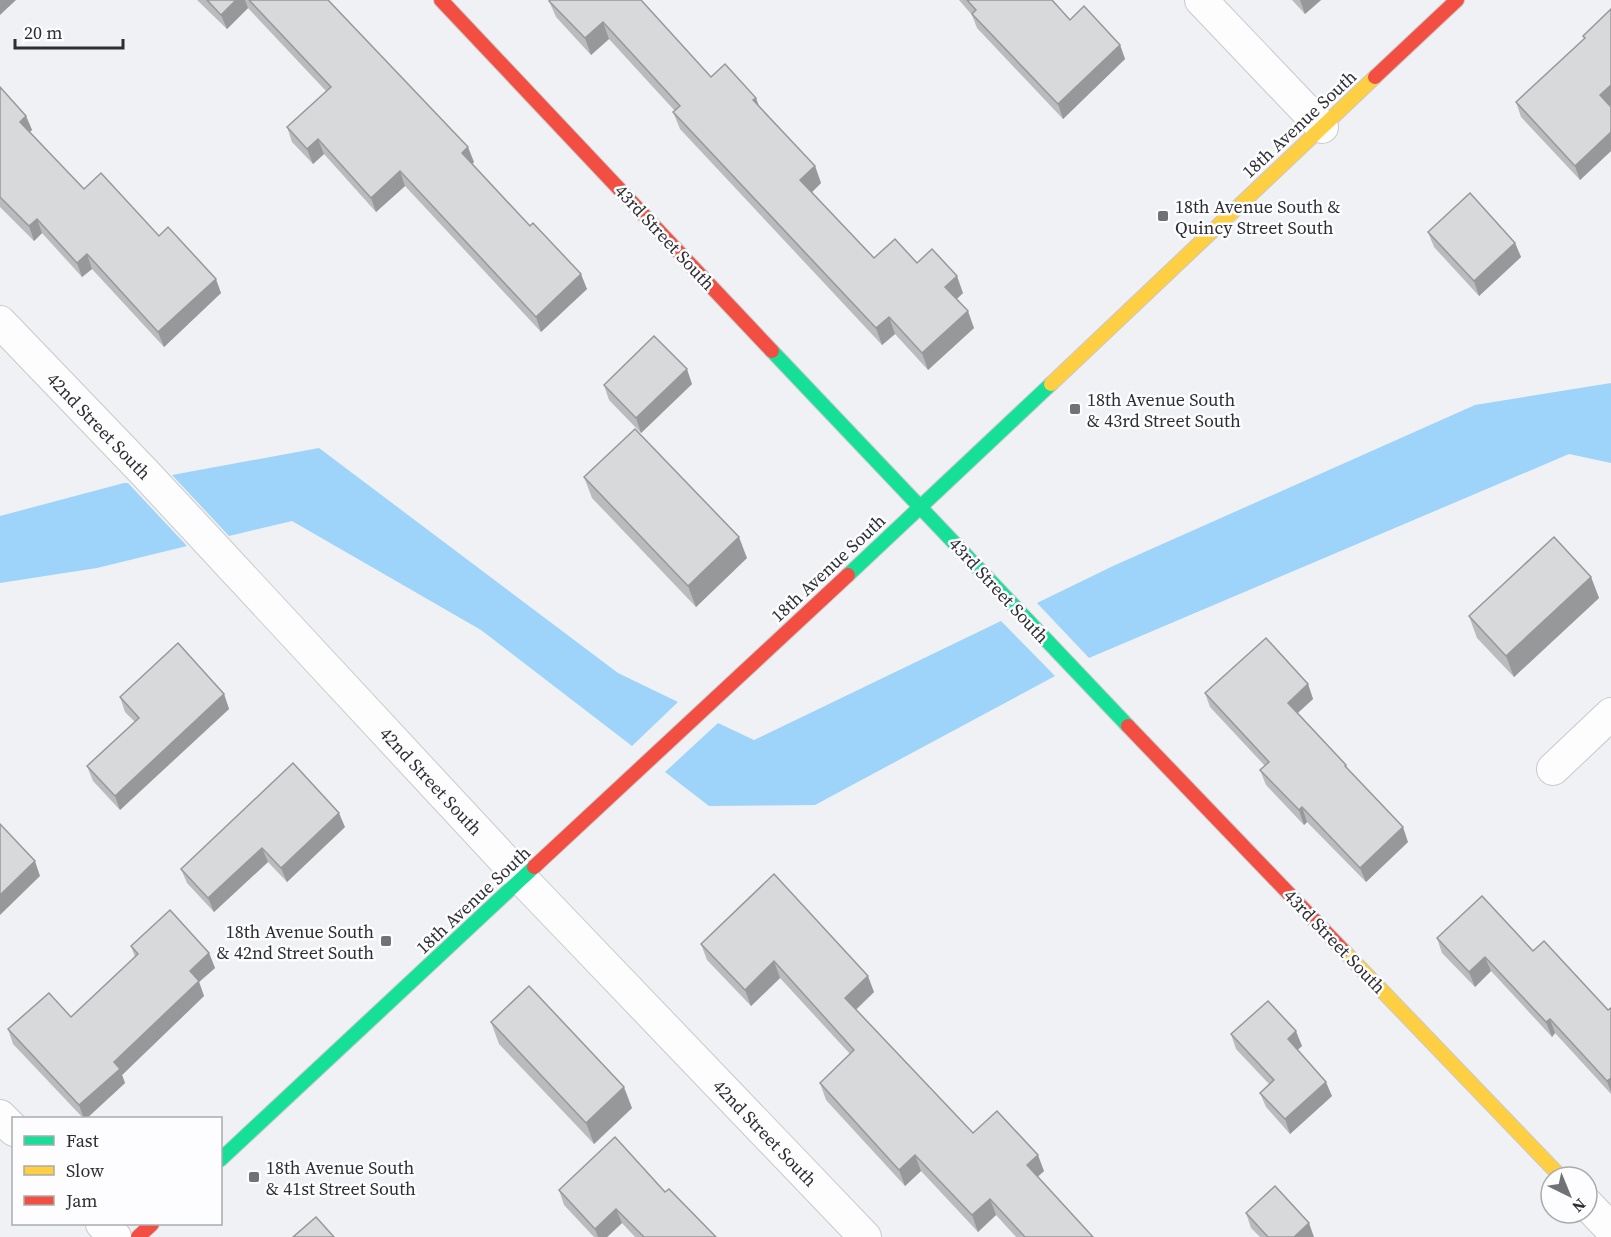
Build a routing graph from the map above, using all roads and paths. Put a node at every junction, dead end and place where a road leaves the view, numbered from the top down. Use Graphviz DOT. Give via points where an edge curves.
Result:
graph roads {
  1 [pos="441,0"];
  2 [pos="1201,0"];
  3 [pos="1458,0"];
  4 [pos="1322,127"];
  5 [pos="0,322"];
  6 [pos="921,507"];
  7 [pos="1611,714"];
  8 [pos="1553,769"];
  9 [pos="522,879"];
  10 [pos="0,1116"];
  11 [pos="12,1128"];
  12 [pos="222,1158"];
  13 [pos="1550,1165"];
  14 [pos="1599,1216"];
  15 [pos="103,1225"];
  16 [pos="151,1225"];
  17 [pos="1611,1229"];
  18 [pos="115,1237"];
  19 [pos="138,1237"];
  20 [pos="865,1237"];
  1 -- 6 [label="street, 43rd Street South"];
  2 -- 4 [label="street"];
  3 -- 4 [label="street, 18th Avenue South"];
  4 -- 6 [label="street, 18th Avenue South"];
  5 -- 9 [label="street, 42nd Street South"];
  6 -- 9 [label="street, 18th Avenue South"];
  6 -- 13 [label="street, 43rd Street South"];
  7 -- 8 [label="street"];
  9 -- 12 [label="street, 18th Avenue South"];
  9 -- 20 [label="street, 42nd Street South"];
  10 -- 11 [label="street"];
  14 -- 17 [label="street"];
  15 -- 18 [label="street"];
  16 -- 19 [label="street"];
}
